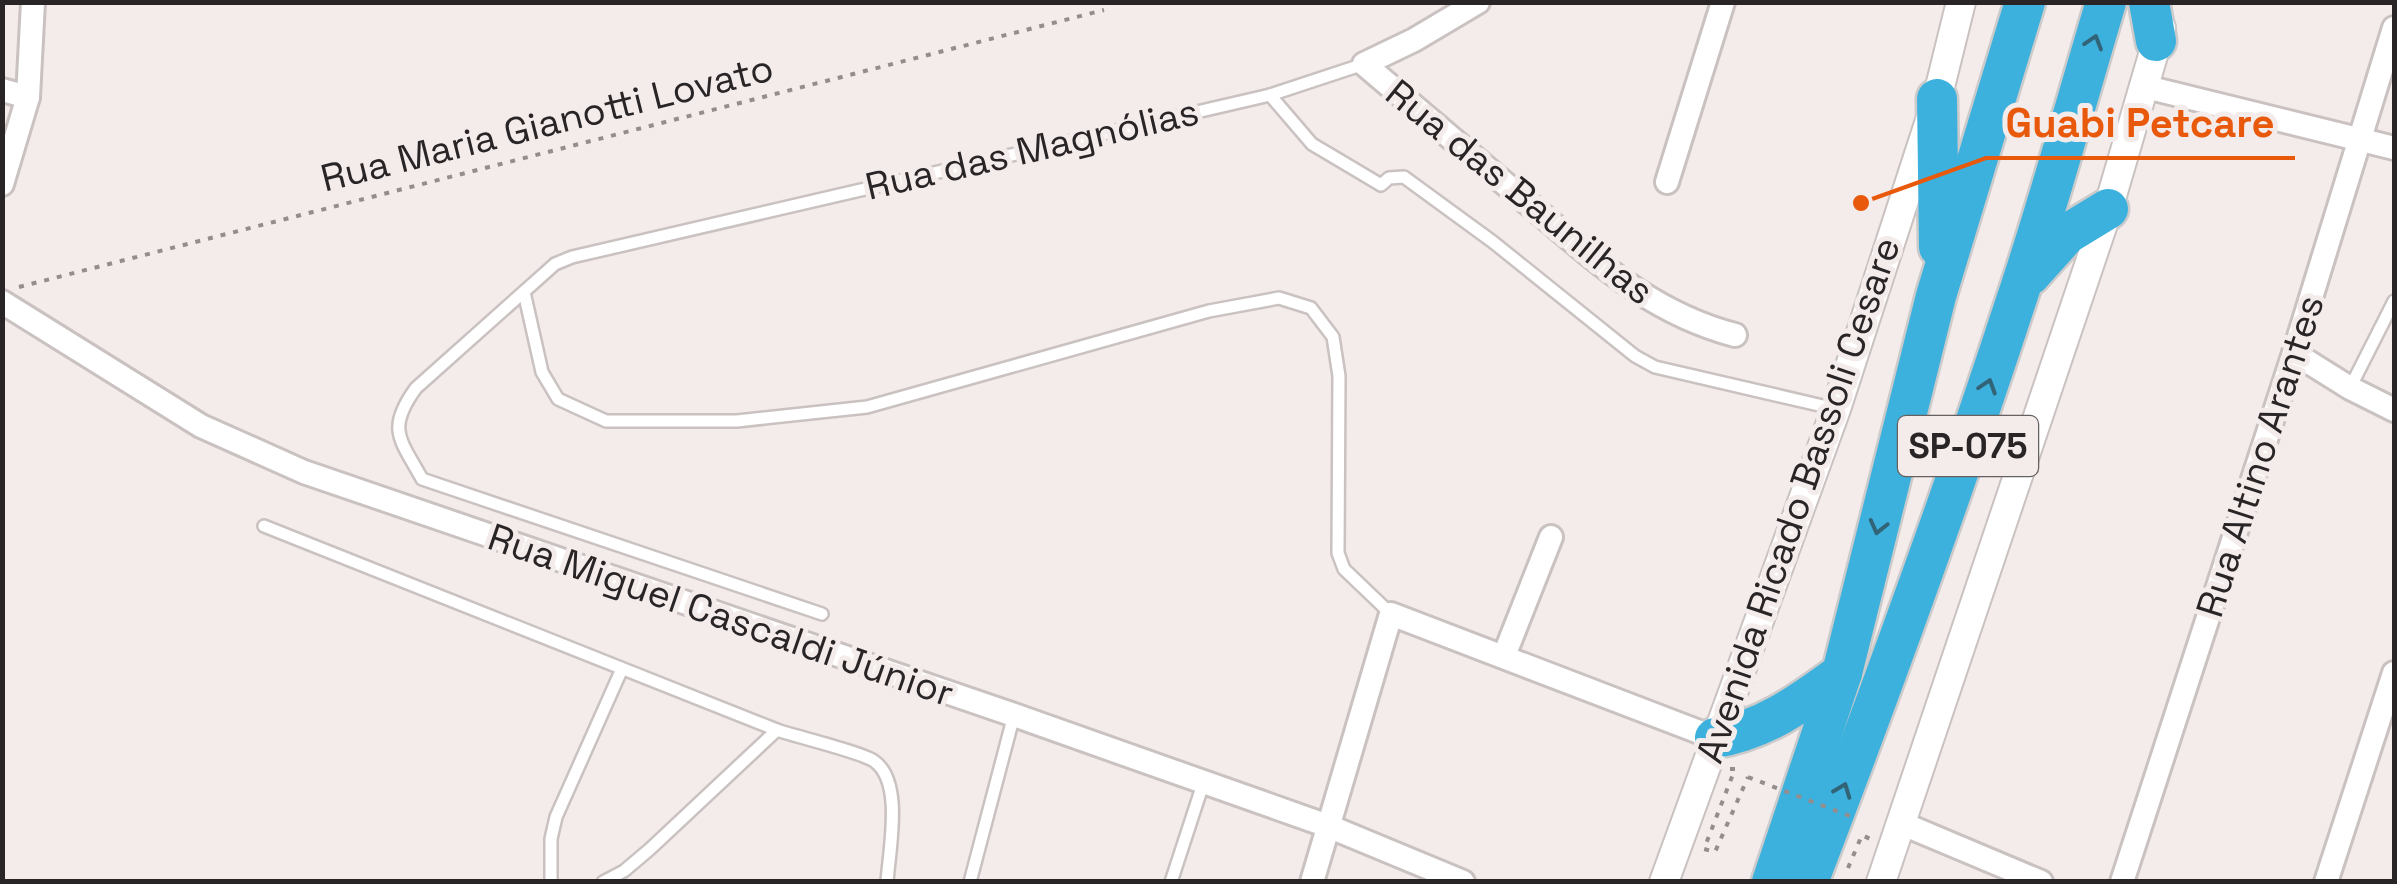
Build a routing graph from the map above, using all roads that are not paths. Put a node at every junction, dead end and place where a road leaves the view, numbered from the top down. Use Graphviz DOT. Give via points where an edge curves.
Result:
graph roads {
  1 [pos="33,2"];
  2 [pos="1478,2"];
  3 [pos="1723,2"];
  4 [pos="1961,2"];
  5 [pos="2025,2"];
  6 [pos="2106,2"];
  7 [pos="2168,2"];
  8 [pos="2153,22"];
  9 [pos="2394,28"];
  10 [pos="1364,64"];
  11 [pos="2142,86"];
  12 [pos="2,90"];
  13 [pos="1270,95"];
  14 [pos="28,97"];
  15 [pos="1937,99"];
  16 [pos="2362,139"];
  17 [pos="2394,148"];
  18 [pos="1667,182"];
  19 [pos="2,184"];
  20 [pos="2108,209"];
  21 [pos="524,292"];
  22 [pos="1936,296"];
  23 [pos="2018,296"];
  24 [pos="2394,301"];
  25 [pos="2,302"];
  26 [pos="1736,334"];
  27 [pos="2294,353"];
  28 [pos="2350,388"];
  29 [pos="1836,409"];
  30 [pos="2394,410"];
  31 [pos="264,526"];
  32 [pos="1551,537"];
  33 [pos="822,614"];
  34 [pos="1391,614"];
  35 [pos="1504,656"];
  36 [pos="621,671"];
  37 [pos="2394,672"];
  38 [pos="1842,673"];
  39 [pos="1014,715"];
  40 [pos="777,730"];
  41 [pos="1710,753"];
  42 [pos="1203,784"];
  43 [pos="1328,826"];
  44 [pos="1898,837"];
  45 [pos="551,882"];
  46 [pos="603,882"];
  47 [pos="887,882"];
  48 [pos="970,882"];
  49 [pos="1171,882"];
  50 [pos="1312,882"];
  51 [pos="1463,882"];
  52 [pos="1664,882"];
  53 [pos="1772,882"];
  54 [pos="1808,882"];
  55 [pos="1882,882"];
  56 [pos="2041,882"];
  57 [pos="2122,882"];
  58 [pos="2326,882"];
  1 -- 14 [label="street"];
  2 -- 10 [label="street, Rua das Magnólias"];
  3 -- 18 [label="street"];
  4 -- 15 [label="street, Avenida Ricado Bassoli Cesare"];
  5 -- 22 [label="highway, SP-075"];
  23 -- 6 [label="highway, SP-075, one-way"];
  7 -- 8 [label="street"];
  8 -- 11 [label="street"];
  9 -- 16 [label="street, Rua Altino Arantes"];
  10 -- 13 [label="lane, Rua das Magnólias"];
  10 -- 26 [label="street, Rua das Baunilhas" via="1650,301 1697,325"];
  11 -- 16 [label="street"];
  11 -- 20 [label="street"];
  12 -- 14 [label="street"];
  13 -- 21 [label="lane, Rua das Magnólias" via="572,257"];
  13 -- 29 [label="lane" via="1312,144 1381,185 1404,177 1655,367"];
  14 -- 19 [label="street"];
  15 -- 22 [label="highway"];
  15 -- 29 [label="street, Avenida Ricado Bassoli Cesare"];
  16 -- 17 [label="street"];
  16 -- 27 [label="street, Rua Altino Arantes"];
  20 -- 23 [label="highway" via="2053,247"];
  20 -- 44 [label="street"];
  21 -- 33 [label="lane" via="400,410 398,436 422,479"];
  21 -- 34 [label="lane" via="542,372 558,399 606,421 737,422 867,406 1210,311 1279,298 1311,308 1333,337 1339,376 1338,552 1344,569"];
  22 -- 38 [label="highway, SP-075, one-way"];
  54 -- 23 [label="highway, SP-075, one-way" via="1899,644"];
  24 -- 28 [label="lane"];
  25 -- 39 [label="street, Rua Miguel Cascaldi Júnior" via="201,426 304,472"];
  27 -- 28 [label="street"];
  27 -- 57 [label="street, Rua Altino Arantes"];
  28 -- 30 [label="street"];
  29 -- 41 [label="street, Avenida Ricado Bassoli Cesare"];
  31 -- 36 [label="lane"];
  32 -- 35 [label="street"];
  34 -- 35 [label="street"];
  34 -- 43 [label="street"];
  35 -- 41 [label="street"];
  36 -- 40 [label="lane"];
  36 -- 45 [label="lane" via="556,817"];
  37 -- 58 [label="street"];
  38 -- 41 [label="highway"];
  38 -- 53 [label="highway, SP-075"];
  39 -- 42 [label="street, Rua Miguel Cascaldi Júnior"];
  39 -- 48 [label="lane"];
  40 -- 46 [label="lane" via="650,849"];
  40 -- 47 [label="lane" via="874,762 887,777 893,801"];
  41 -- 52 [label="street, Avenida Ricado Bassoli Cesare"];
  42 -- 43 [label="street, Rua Miguel Cascaldi Júnior"];
  42 -- 49 [label="lane"];
  43 -- 50 [label="street"];
  43 -- 51 [label="street, Rua Miguel Cascaldi Júnior"];
  44 -- 55 [label="street"];
  44 -- 56 [label="street"];
}
